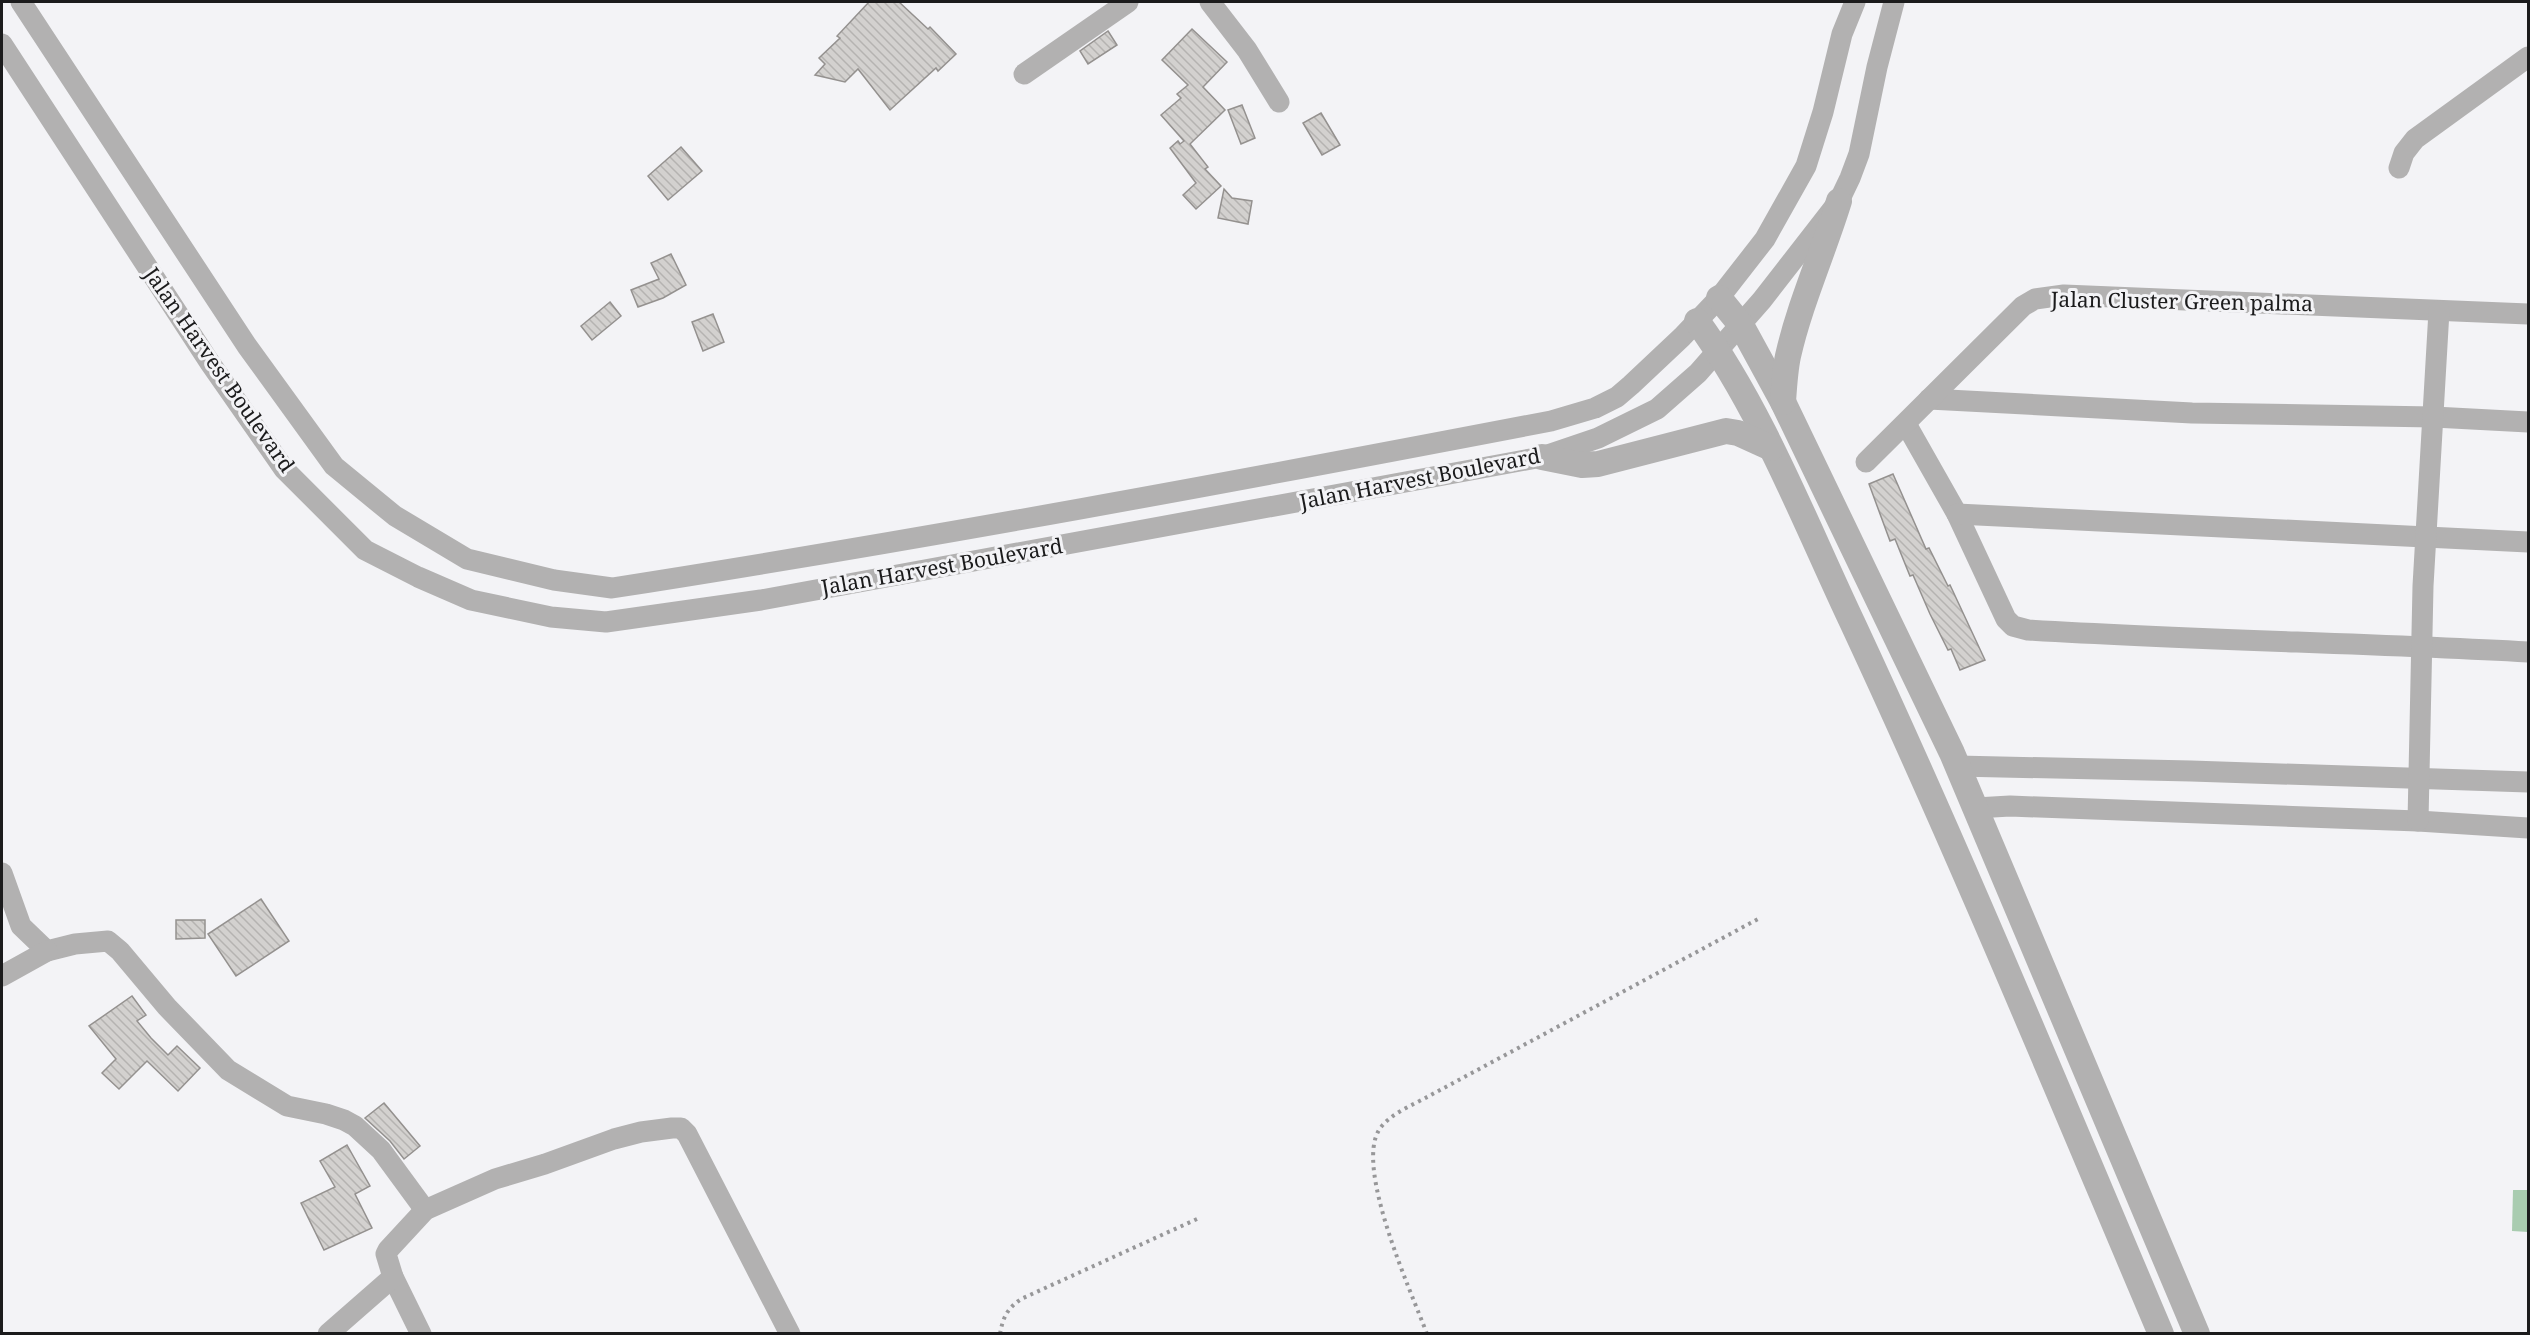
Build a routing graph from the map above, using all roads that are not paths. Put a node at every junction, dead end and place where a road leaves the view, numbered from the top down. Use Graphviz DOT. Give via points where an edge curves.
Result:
graph roads {
  1 [pos="21,2"];
  2 [pos="1128,2"];
  3 [pos="1210,2"];
  4 [pos="1855,2"];
  5 [pos="1894,2"];
  6 [pos="2,44"];
  7 [pos="2529,57"];
  8 [pos="1024,74"];
  9 [pos="1279,102"];
  10 [pos="2399,168"];
  11 [pos="1839,201"];
  12 [pos="1719,298"];
  13 [pos="2439,311"];
  14 [pos="2529,314"];
  15 [pos="1697,321"];
  16 [pos="1741,325"];
  17 [pos="1719,351"];
  18 [pos="1929,399"];
  19 [pos="1783,402"];
  20 [pos="2434,417"];
  21 [pos="2529,422"];
  22 [pos="1906,424"];
  23 [pos="1771,448"];
  24 [pos="1542,457"];
  25 [pos="1866,462"];
  26 [pos="1114,501"];
  27 [pos="1958,514"];
  28 [pos="1122,534"];
  29 [pos="2426,538"];
  30 [pos="2529,542"];
  31 [pos="2423,645"];
  32 [pos="2529,652"];
  33 [pos="1957,766"];
  34 [pos="2529,782"];
  35 [pos="2419,801"];
  36 [pos="1976,808"];
  37 [pos="2529,828"];
  38 [pos="2,873"];
  39 [pos="47,951"];
  40 [pos="2,976"];
  41 [pos="425,1210"];
  42 [pos="393,1277"];
  43 [pos="328,1334"];
  44 [pos="421,1334"];
  45 [pos="790,1334"];
  46 [pos="2161,1334"];
  47 [pos="2197,1334"];
  1 -- 26 [label="street, Jalan Harvest Boulevard" via="247,346 334,466 395,516 467,559 554,580 612,588 998,525"];
  2 -- 8 [label="street"];
  3 -- 9 [label="street" via="1247,50"];
  4 -- 12 [label="street, Jalan Harvest Boulevard" via="1842,34 1806,166 1765,239"];
  5 -- 11 [label="street, Jalan Harvest Boulevard" via="1859,154"];
  6 -- 28 [label="street, Jalan Harvest Boulevard" via="210,363 284,469 365,550 418,578 471,600 551,617 606,622 761,600"];
  7 -- 10 [label="street" via="2415,139"];
  11 -- 16 [label="street, Jalan Harvest Boulevard"];
  11 -- 19 [label="street" via="1792,339"];
  12 -- 15 [label="street, Jalan Harvest Boulevard"];
  12 -- 16 [label="street"];
  13 -- 14 [label="street, Jalan Cluster Green palma"];
  13 -- 18 [label="street, Jalan Cluster Green palma" via="2064,296 2035,299"];
  13 -- 20 [label="street"];
  15 -- 17 [label="street"];
  15 -- 26 [label="street, Jalan Harvest Boulevard" via="1632,385 1595,408 1551,421"];
  16 -- 17 [label="street, Jalan Harvest Boulevard"];
  16 -- 19 [label="street"];
  17 -- 23 [label="street"];
  17 -- 24 [label="street, Jalan Harvest Boulevard" via="1657,409 1598,438"];
  18 -- 20 [label="street" via="2192,412"];
  18 -- 22 [label="street, Jalan Cluster Green palma"];
  19 -- 33 [label="street"];
  20 -- 21 [label="street"];
  20 -- 29 [label="street"];
  22 -- 25 [label="street, Jalan Cluster Green palma"];
  22 -- 27 [label="street"];
  23 -- 24 [label="street" via="1726,431 1598,464"];
  23 -- 46 [label="street" via="1918,763"];
  24 -- 28 [label="street, Jalan Harvest Boulevard"];
  26 -- 28 [label="street"];
  27 -- 29 [label="street"];
  27 -- 31 [label="street" via="2006,619 2013,626 2126,636"];
  29 -- 30 [label="street"];
  29 -- 31 [label="street"];
  31 -- 32 [label="street"];
  31 -- 35 [label="street"];
  33 -- 35 [label="street"];
  33 -- 36 [label="street"];
  34 -- 35 [label="street"];
  35 -- 36 [label="street"];
  35 -- 37 [label="street"];
  36 -- 47 [label="street"];
  38 -- 39 [label="street" via="21,926"];
  39 -- 40 [label="street"];
  39 -- 41 [label="street" via="108,941 228,1070 287,1106 326,1114 355,1126 381,1150"];
  41 -- 42 [label="street" via="386,1254"];
  41 -- 45 [label="street" via="495,1179 614,1139 661,1128 681,1128 692,1141"];
  42 -- 43 [label="street"];
  42 -- 44 [label="street"];
}
